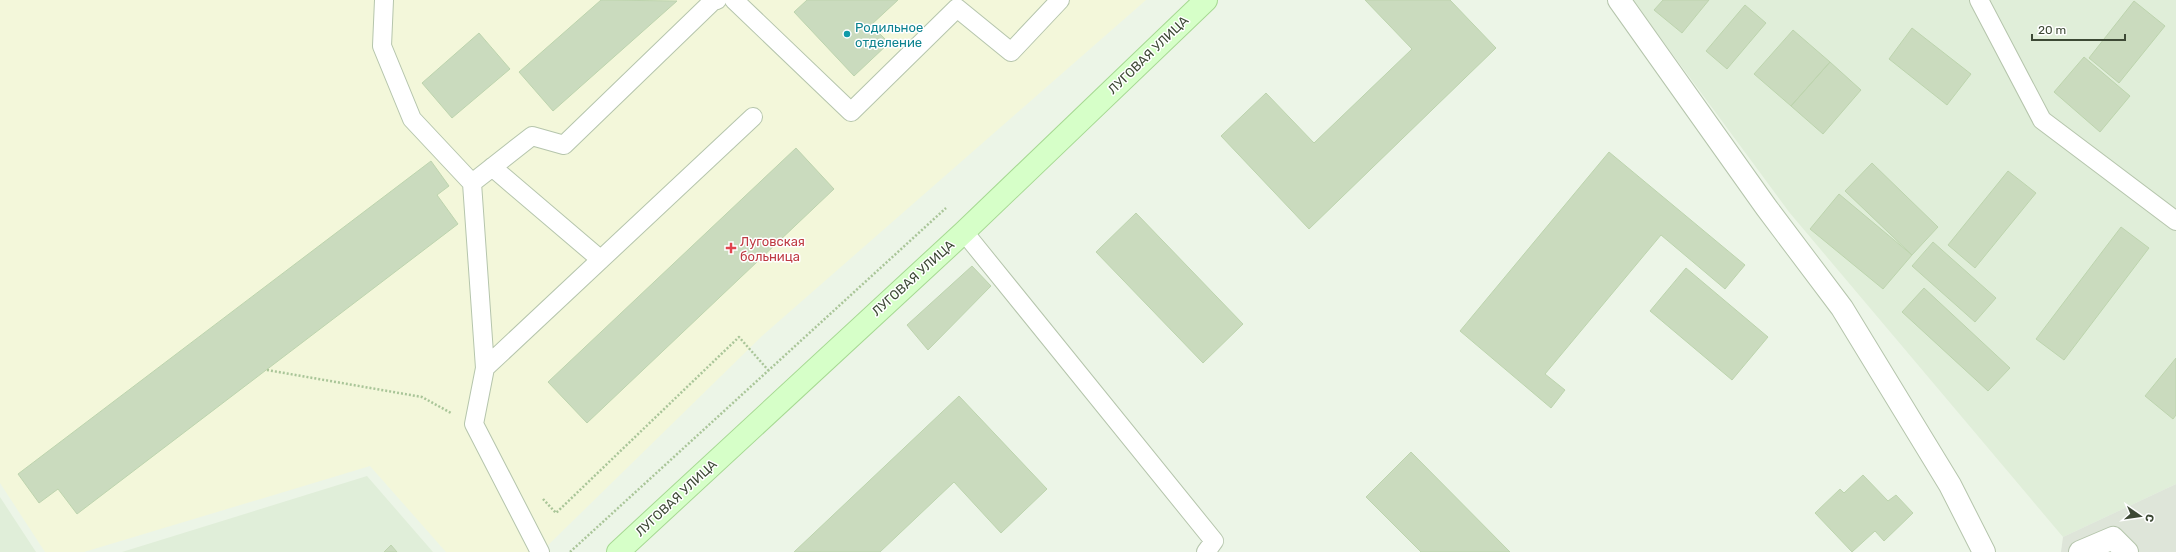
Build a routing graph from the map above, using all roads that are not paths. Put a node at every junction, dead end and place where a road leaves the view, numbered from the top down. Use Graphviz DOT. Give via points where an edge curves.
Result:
graph roads {
  1 [pos="384,0"];
  2 [pos="717,0"];
  3 [pos="734,0"];
  4 [pos="1060,0"];
  5 [pos="1206,0"];
  6 [pos="1619,0"];
  7 [pos="1979,0"];
  8 [pos="753,117"];
  9 [pos="492,168"];
  10 [pos="472,183"];
  11 [pos="2176,221"];
  12 [pos="964,232"];
  13 [pos="600,259"];
  14 [pos="485,368"];
  15 [pos="540,552"];
  16 [pos="618,552"];
  17 [pos="1206,552"];
  18 [pos="1984,552"];
  19 [pos="2080,552"];
  20 [pos="2127,552"];
  1 -- 10 [label="lane" via="382,46 412,119"];
  2 -- 9 [label="lane" via="564,145 532,136"];
  3 -- 4 [label="lane" via="851,112 957,8 1011,52"];
  5 -- 12 [label="main road, ЛУГОВАЯ УЛИЦА"];
  6 -- 18 [label="street" via="1766,207 1842,308 1950,485"];
  7 -- 11 [label="lane" via="2042,120"];
  8 -- 13 [label="lane"];
  9 -- 10 [label="lane"];
  9 -- 13 [label="lane"];
  10 -- 14 [label="lane"];
  12 -- 16 [label="main road, ЛУГОВАЯ УЛИЦА"];
  12 -- 17 [label="lane" via="1214,541"];
  13 -- 14 [label="lane"];
  14 -- 15 [label="lane" via="474,424"];
  19 -- 20 [label="street" via="2113,538"];
}
